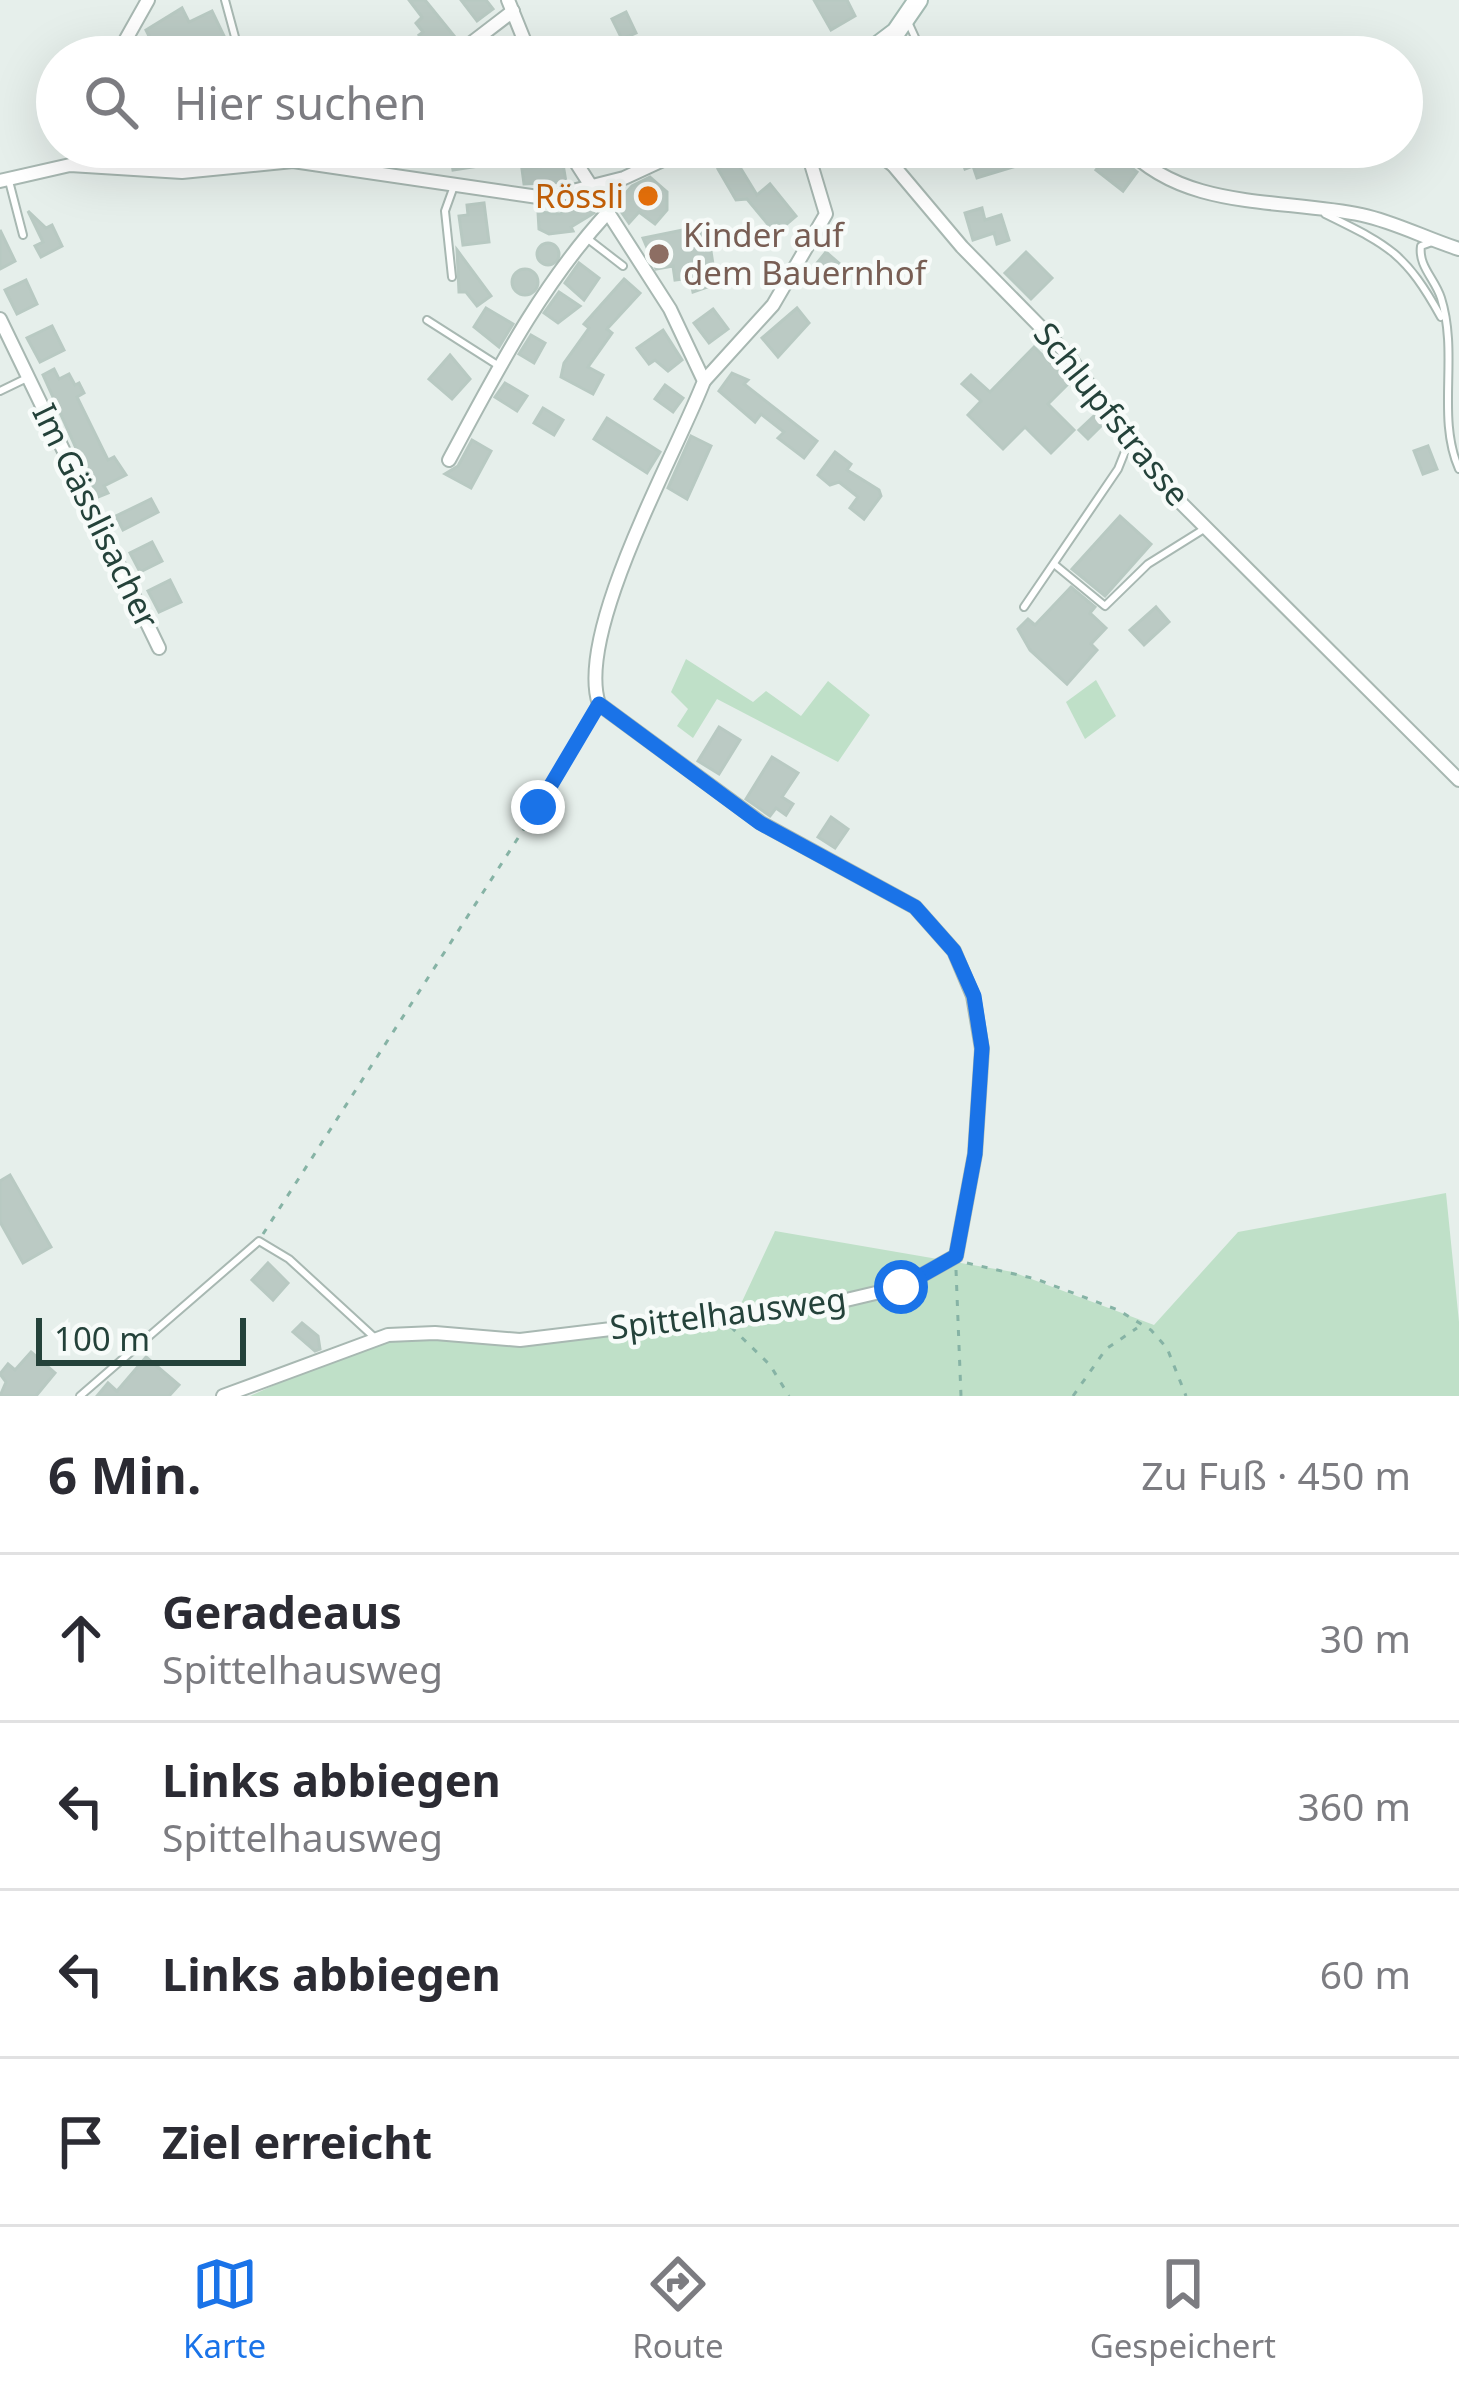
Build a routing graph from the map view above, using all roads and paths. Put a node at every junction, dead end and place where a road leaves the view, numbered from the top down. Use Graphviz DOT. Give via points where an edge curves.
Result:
graph roads {
  1 [pos="148,0"];
  2 [pos="225,0"];
  3 [pos="918,0"];
  4 [pos="510,6"];
  5 [pos="906,20"];
  6 [pos="128,36"];
  7 [pos="235,36"];
  8 [pos="476,36"];
  9 [pos="522,36"];
  10 [pos="887,36"];
  11 [pos="914,36"];
  12 [pos="57,168"];
  13 [pos="118,168"];
  14 [pos="222,168"];
  15 [pos="344,168"];
  16 [pos="579,168"];
  17 [pos="638,168"];
  18 [pos="812,168"];
  19 [pos="896,168"];
  20 [pos="1147,168"];
  21 [pos="4,180"];
  22 [pos="455,183"];
  23 [pos="591,187"];
  24 [pos="1313,208"];
  25 [pos="609,211"];
  26 [pos="23,235"];
  27 [pos="585,236"];
  28 [pos="1436,242"];
  29 [pos="1459,249"];
  30 [pos="623,266"];
  31 [pos="452,277"];
  32 [pos="0,320"];
  33 [pos="427,320"];
  34 [pos="1446,325"];
  35 [pos="500,366"];
  36 [pos="28,376"];
  37 [pos="704,381"];
  38 [pos="0,391"];
  39 [pos="1128,442"];
  40 [pos="449,460"];
  41 [pos="1459,470"];
  42 [pos="1207,527"];
  43 [pos="1054,564"];
  44 [pos="1024,607"];
  45 [pos="159,648"];
  46 [pos="599,704"];
  47 [pos="1459,780"];
  48 [pos="259,1241"];
  49 [pos="956,1256"];
  50 [pos="715,1315"];
  51 [pos="1139,1327"];
  52 [pos="375,1338"];
  53 [pos="1136,1339"];
  54 [pos="80,1396"];
  55 [pos="223,1396"];
  56 [pos="789,1396"];
  57 [pos="961,1396"];
  58 [pos="1073,1396"];
  59 [pos="1186,1396"];
  1 -- 6 [label="street"];
  2 -- 7 [label="lane"];
  3 -- 5 [label="street"];
  4 -- 8 [label="street"];
  4 -- 9 [label="street"];
  5 -- 10 [label="street"];
  5 -- 11 [label="lane"];
  12 -- 21 [label="street"];
  13 -- 14 [label="street"];
  15 -- 22 [label="street"];
  16 -- 23 [label="street"];
  17 -- 23 [label="street"];
  18 -- 37 [label="street" via="826,214 773,305"];
  19 -- 39 [label="street, Schlupfstrasse" via="1069,356"];
  20 -- 24 [label="street" via="1188,190"];
  21 -- 26 [label="lane"];
  22 -- 23 [label="street" via="545,198"];
  22 -- 31 [label="lane" via="446,212"];
  23 -- 25 [label="street"];
  24 -- 28 [label="street" via="1374,218"];
  24 -- 34 [label="lane" via="1381,239"];
  25 -- 27 [label="street"];
  25 -- 37 [label="street"];
  27 -- 30 [label="lane"];
  27 -- 35 [label="street" via="529,310"];
  28 -- 29 [label="street"];
  28 -- 34 [label="lane" via="1420,246 1420,258"];
  32 -- 36 [label="street, Im Gässlisacher"];
  33 -- 35 [label="lane"];
  34 -- 41 [label="lane" via="1453,382 1447,442"];
  35 -- 40 [label="street"];
  36 -- 38 [label="lane"];
  36 -- 45 [label="street, Im Gässlisacher"];
  37 -- 46 [label="street" via="608,615 595,675"];
  39 -- 42 [label="street, Schlupfstrasse"];
  39 -- 43 [label="lane"];
  42 -- 43 [label="lane" via="1148,564 1105,606"];
  42 -- 47 [label="street, Schlupfstrasse"];
  43 -- 44 [label="lane"];
  46 -- 48 [label="path"];
  46 -- 49 [label="street" via="760,823 915,907 954,951 974,996 982,1048 975,1154"];
  48 -- 52 [label="lane" via="289,1258"];
  48 -- 54 [label="lane"];
  49 -- 50 [label="street, Spittelhausweg" via="880,1293"];
  49 -- 51 [label="path" via="1118,1310"];
  49 -- 57 [label="path"];
  50 -- 52 [label="street, Spittelhausweg" via="510,1341 425,1332"];
  50 -- 56 [label="path" via="770,1365"];
  51 -- 53 [label="path"];
  51 -- 58 [label="path" via="1106,1349"];
  51 -- 59 [label="path" via="1162,1339"];
  52 -- 55 [label="street, Spittelhausweg"];
}
